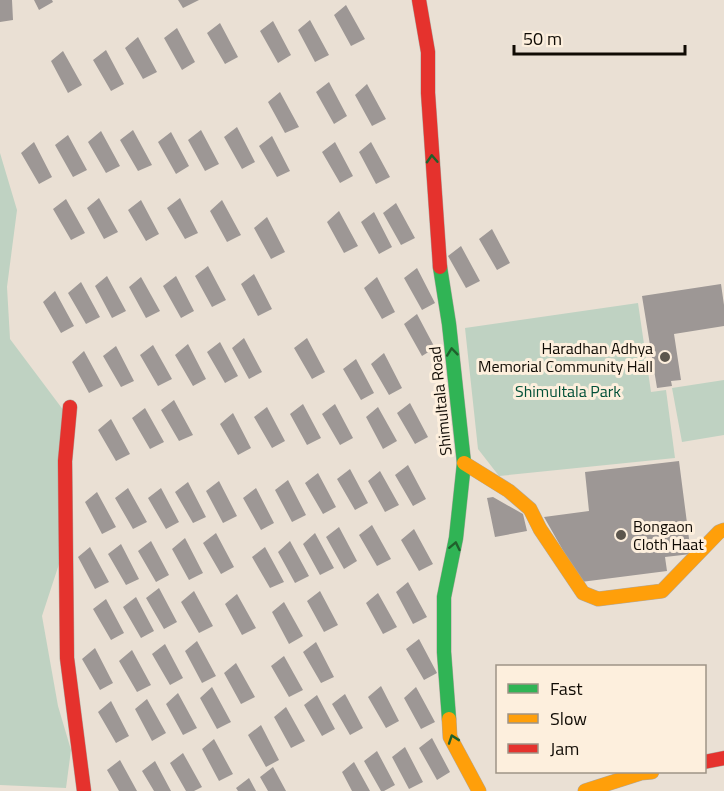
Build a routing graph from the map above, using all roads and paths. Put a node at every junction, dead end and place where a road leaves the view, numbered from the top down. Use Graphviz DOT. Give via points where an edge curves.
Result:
graph roads {
  1 [pos="419,0"];
  2 [pos="70,407"];
  3 [pos="464,464"];
  4 [pos="724,530"];
  5 [pos="724,758"];
  6 [pos="706,762"];
  7 [pos="641,773"];
  8 [pos="84,791"];
  9 [pos="479,791"];
  10 [pos="585,791"];
  3 -- 1 [label="main road, Shimultala Road, one-way" via="440,266 428,52"];
  2 -- 8 [label="main road" via="65,460 67,658"];
  3 -- 4 [label="main road" via="509,491 530,509 583,593 598,599 662,591"];
  9 -- 3 [label="main road, Shimultala Road, one-way" via="450,737 444,652 444,597 456,538"];
  5 -- 6 [label="main road"];
  7 -- 10 [label="main road"];
}
